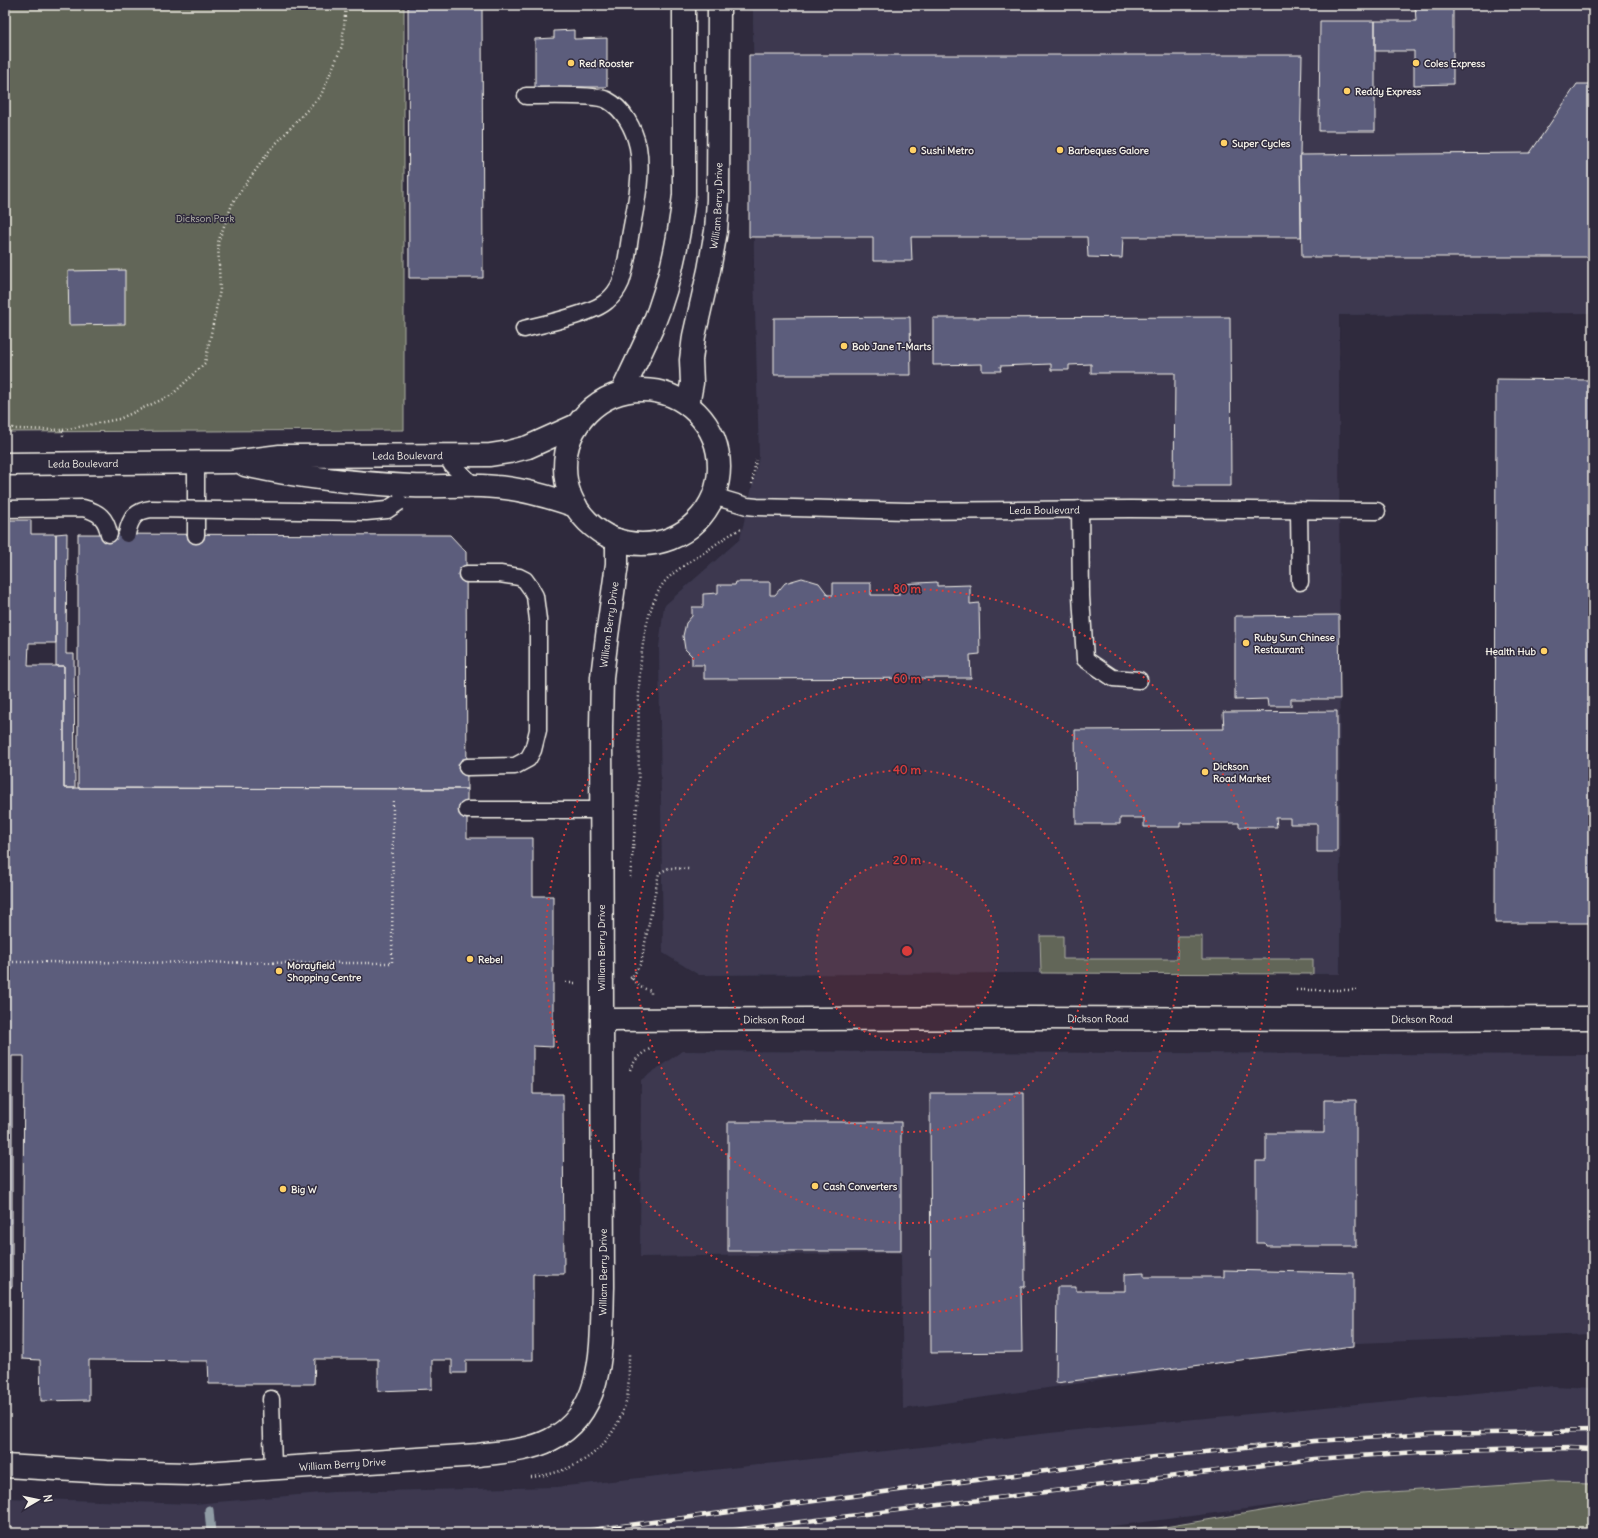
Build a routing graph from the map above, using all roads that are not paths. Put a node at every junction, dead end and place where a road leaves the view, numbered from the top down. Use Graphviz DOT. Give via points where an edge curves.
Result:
graph roads {
  1 [pos="684,5"];
  2 [pos="719,5"];
  3 [pos="526,96"];
  4 [pos="524,329"];
  5 [pos="622,392"];
  6 [pos="688,405"];
  7 [pos="577,425"];
  8 [pos="446,455"];
  9 [pos="196,462"];
  10 [pos="233,462"];
  11 [pos="5,464"];
  12 [pos="474,485"];
  13 [pos="406,494"];
  14 [pos="713,496"];
  15 [pos="576,506"];
  16 [pos="5,509"];
  17 [pos="1080,509"];
  18 [pos="1299,510"];
  19 [pos="1377,511"];
  20 [pos="109,534"];
  21 [pos="127,534"];
  22 [pos="196,535"];
  23 [pos="617,540"];
  24 [pos="467,574"];
  25 [pos="1300,582"];
  26 [pos="1139,680"];
  27 [pos="467,767"];
  28 [pos="467,810"];
  29 [pos="600,810"];
  30 [pos="1593,1018"];
  31 [pos="602,1020"];
  32 [pos="271,1399"];
  33 [pos="5,1466"];
  34 [pos="273,1469"];
  1 -- 5 [label="street" via="684,195 681,220 664,294 652,328"];
  2 -- 6 [label="street, William Berry Drive" via="717,223 694,336 692,383"];
  3 -- 4 [label="lane" via="606,99 618,108 630,124 638,146 640,170 628,250 621,281 615,294 606,303 594,309"];
  5 -- 6 [label="street" via="645,389 668,393"];
  5 -- 7 [label="street" via="604,399"];
  6 -- 14 [label="street" via="706,423 716,446 719,471"];
  7 -- 8 [label="street, Leda Boulevard" via="528,447 509,452 490,455"];
  7 -- 15 [label="street" via="568,444 565,465 568,486"];
  8 -- 10 [label="street, Leda Boulevard" via="280,456"];
  8 -- 12 [label="lane" via="452,465"];
  9 -- 10 [label="street, Leda Boulevard"];
  9 -- 11 [label="street, Leda Boulevard"];
  9 -- 22 [label="lane"];
  10 -- 13 [label="street, Leda Boulevard" via="285,474"];
  12 -- 13 [label="street, Leda Boulevard"];
  12 -- 15 [label="street, Leda Boulevard" via="537,493"];
  13 -- 21 [label="lane, bridge" via="387,510 366,512 151,509 132,518"];
  14 -- 17 [label="lane, Leda Boulevard" via="747,506 857,511"];
  14 -- 23 [label="street" via="701,516 684,532 663,541 640,544"];
  15 -- 23 [label="street" via="601,532"];
  16 -- 20 [label="lane" via="82,508 104,519"];
  17 -- 18 [label="lane, Leda Boulevard"];
  17 -- 26 [label="lane" via="1080,596 1086,659 1113,678"];
  18 -- 19 [label="lane, Leda Boulevard"];
  18 -- 25 [label="lane"];
  23 -- 29 [label="street, William Berry Drive" via="617,564 602,677"];
  24 -- 27 [label="lane" via="500,574 525,580 535,596 538,620 538,730 533,750 528,758 515,766"];
  28 -- 29 [label="lane"];
  29 -- 31 [label="street, William Berry Drive"];
  30 -- 31 [label="street, Dickson Road"];
  31 -- 34 [label="street, William Berry Drive" via="601,1349 599,1370 593,1389 578,1419 550,1440 517,1450"];
  32 -- 34 [label="lane"];
  33 -- 34 [label="street, William Berry Drive" via="150,1474"];
}
